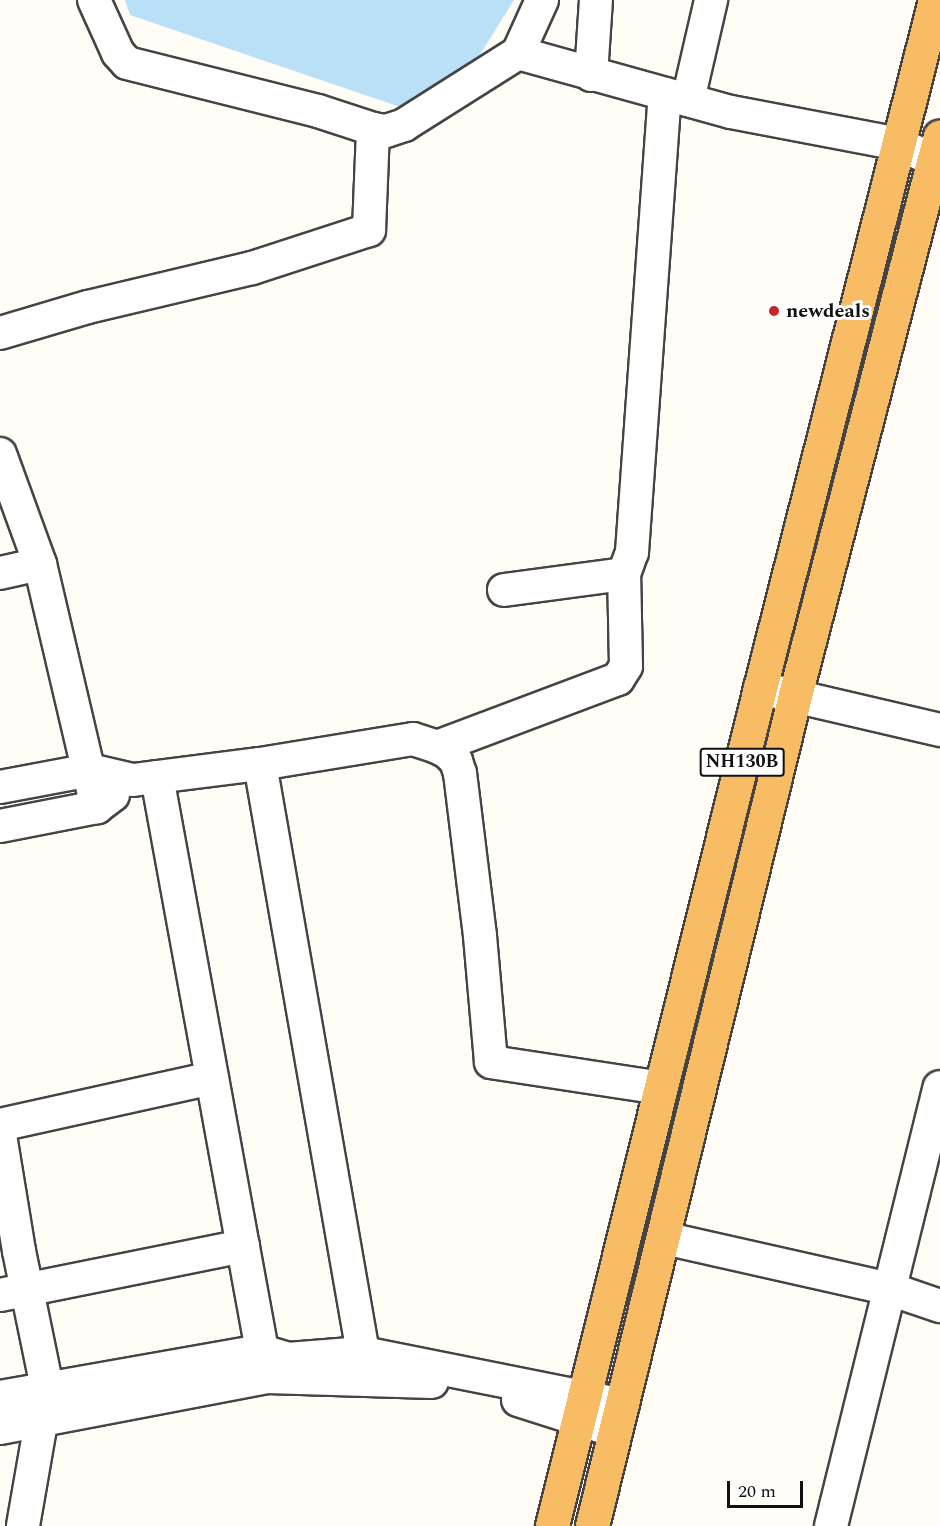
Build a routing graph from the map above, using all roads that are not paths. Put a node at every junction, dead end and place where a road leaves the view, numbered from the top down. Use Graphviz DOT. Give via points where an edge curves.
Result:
graph roads {
  1 [pos="94,0"];
  2 [pos="542,0"];
  3 [pos="596,0"];
  4 [pos="711,0"];
  5 [pos="935,0"];
  6 [pos="518,53"];
  7 [pos="591,75"];
  8 [pos="677,97"];
  9 [pos="373,129"];
  10 [pos="899,144"];
  11 [pos="938,153"];
  12 [pos="0,333"];
  13 [pos="0,454"];
  14 [pos="40,564"];
  15 [pos="0,573"];
  16 [pos="624,574"];
  17 [pos="504,590"];
  18 [pos="760,688"];
  19 [pos="795,695"];
  20 [pos="940,730"];
  21 [pos="437,747"];
  22 [pos="260,764"];
  23 [pos="90,770"];
  24 [pos="145,778"];
  25 [pos="0,787"];
  26 [pos="97,807"];
  27 [pos="0,826"];
  28 [pos="212,1078"];
  29 [pos="661,1088"];
  30 [pos="940,1088"];
  31 [pos="0,1125"];
  32 [pos="0,1135"];
  33 [pos="664,1238"];
  34 [pos="243,1246"];
  35 [pos="890,1289"];
  36 [pos="13,1292"];
  37 [pos="940,1306"];
  38 [pos="363,1353"];
  39 [pos="272,1362"];
  40 [pos="47,1388"];
  41 [pos="0,1397"];
  42 [pos="582,1407"];
  43 [pos="619,1418"];
  44 [pos="43,1419"];
  45 [pos="0,1428"];
  46 [pos="23,1526"];
  47 [pos="552,1526"];
  48 [pos="592,1526"];
  49 [pos="831,1526"];
  1 -- 9 [label="street" via="118,53 127,63 318,111"];
  2 -- 6 [label="street"];
  3 -- 7 [label="street"];
  4 -- 8 [label="street"];
  5 -- 10 [label="highway, NH130B"];
  6 -- 7 [label="street"];
  6 -- 9 [label="street" via="404,125 386,131"];
  7 -- 8 [label="street"];
  8 -- 10 [label="street" via="731,112"];
  8 -- 16 [label="street" via="632,552"];
  9 -- 12 [label="street" via="369,230 252,268 88,307"];
  10 -- 11 [label="street"];
  10 -- 18 [label="highway, NH130B"];
  11 -- 19 [label="highway, NH130B"];
  13 -- 14 [label="street"];
  14 -- 15 [label="street"];
  14 -- 23 [label="street"];
  16 -- 17 [label="street"];
  16 -- 21 [label="street" via="626,666 618,679"];
  18 -- 19 [label="street"];
  18 -- 29 [label="highway, NH130B"];
  19 -- 20 [label="street"];
  19 -- 33 [label="highway, NH130B"];
  21 -- 22 [label="street" via="413,739"];
  21 -- 29 [label="street" via="456,761 460,773 491,1062"];
  22 -- 24 [label="street"];
  22 -- 38 [label="street"];
  23 -- 24 [label="street"];
  23 -- 25 [label="street"];
  23 -- 26 [label="street"];
  24 -- 26 [label="street"];
  24 -- 28 [label="street"];
  26 -- 27 [label="street"];
  28 -- 31 [label="street"];
  28 -- 34 [label="street"];
  29 -- 42 [label="highway, NH130B"];
  30 -- 35 [label="street"];
  32 -- 36 [label="street"];
  33 -- 35 [label="street"];
  33 -- 43 [label="highway, NH130B"];
  34 -- 36 [label="street"];
  34 -- 39 [label="street"];
  35 -- 37 [label="street"];
  35 -- 49 [label="street"];
  36 -- 40 [label="street"];
  38 -- 39 [label="street"];
  38 -- 42 [label="street"];
  39 -- 40 [label="street"];
  39 -- 42 [label="street" via="460,1383"];
  39 -- 44 [label="street"];
  40 -- 41 [label="street"];
  40 -- 44 [label="street"];
  42 -- 43 [label="street"];
  42 -- 47 [label="highway, NH130B"];
  43 -- 48 [label="highway, NH130B"];
  44 -- 45 [label="street"];
  44 -- 46 [label="street"];
}
